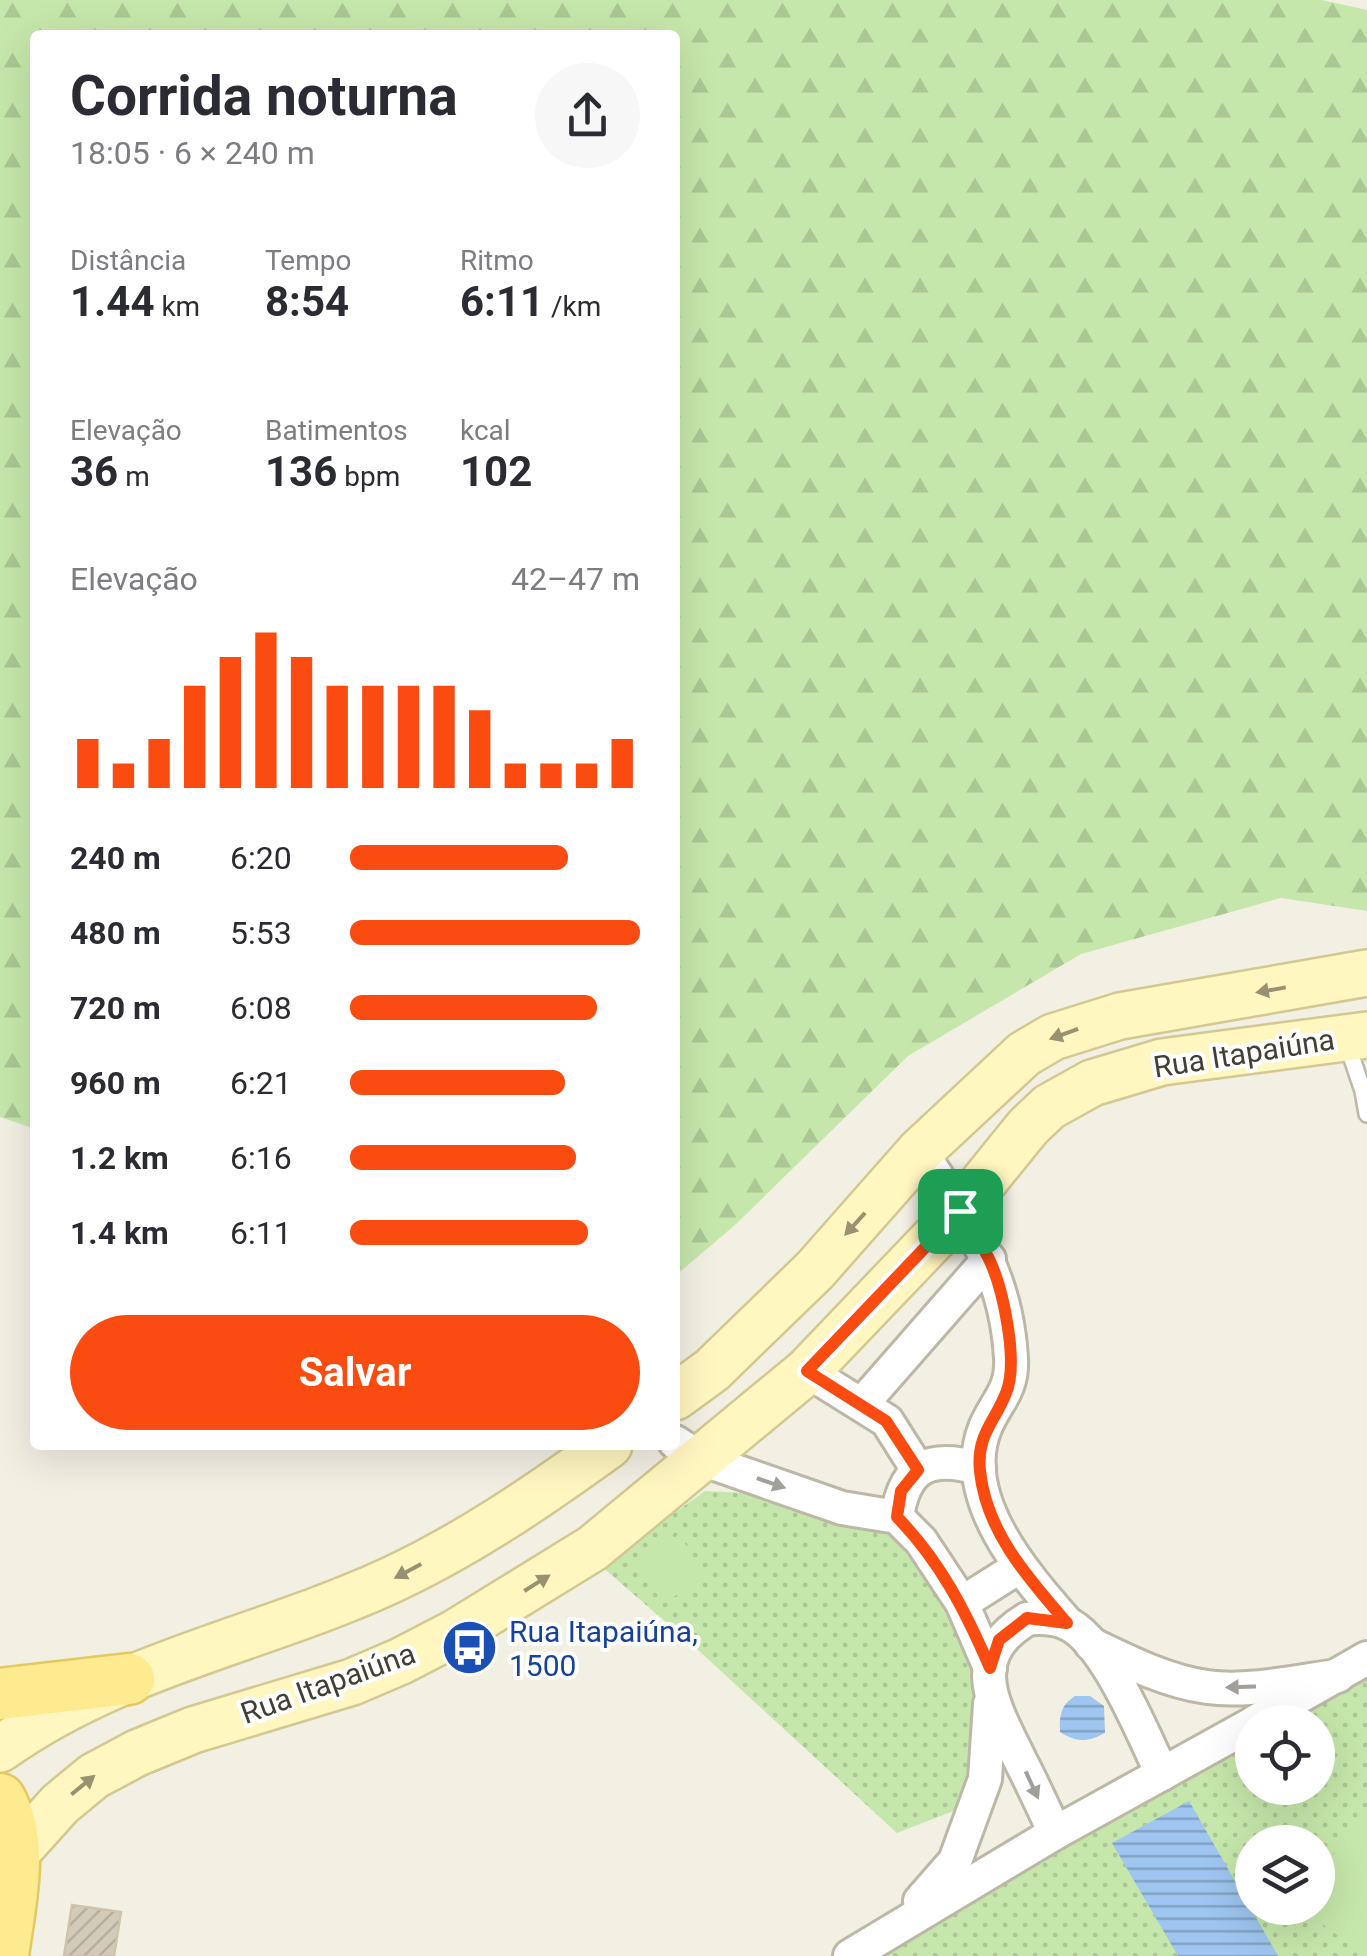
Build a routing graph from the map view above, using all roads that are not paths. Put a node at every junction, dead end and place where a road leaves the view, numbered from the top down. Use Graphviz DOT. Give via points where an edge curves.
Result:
graph roads {
  1 [pos="1367,972"];
  2 [pos="1356,1036"];
  3 [pos="1367,1114"];
  4 [pos="920,1151"];
  5 [pos="960,1211"];
  6 [pos="989,1259"];
  7 [pos="807,1371"];
  8 [pos="680,1393"];
  9 [pos="862,1404"];
  10 [pos="602,1450"];
  11 [pos="688,1451"];
  12 [pos="911,1457"];
  13 [pos="979,1468"];
  14 [pos="897,1517"];
  15 [pos="1019,1567"];
  16 [pos="962,1603"];
  17 [pos="1078,1633"];
  18 [pos="1367,1658"];
  19 [pos="1338,1676"];
  20 [pos="129,1679"];
  21 [pos="990,1684"];
  22 [pos="0,1694"];
  23 [pos="1286,1705"];
  24 [pos="1235,1734"];
  25 [pos="0,1749"];
  26 [pos="1162,1774"];
  27 [pos="0,1798"];
  28 [pos="1055,1833"];
  29 [pos="15,1854"];
  30 [pos="899,1924"];
  31 [pos="3,1956"];
  32 [pos="850,1956"];
  1 -- 4 [label="main road, Rua Itapaiúna, one-way" via="1120,1016 1052,1037 1024,1054"];
  2 -- 3 [label="lane"];
  2 -- 5 [label="main road, Rua Itapaiúna" via="1162,1062 1092,1083 1028,1127"];
  4 -- 5 [label="street"];
  4 -- 8 [label="main road, Rua Itapaiúna, one-way" via="815,1270"];
  5 -- 6 [label="street"];
  5 -- 7 [label="main road, Rua Itapaiúna"];
  6 -- 9 [label="street"];
  6 -- 13 [label="street" via="1003,1300 1011,1361 1007,1392 984,1429"];
  7 -- 9 [label="street"];
  7 -- 11 [label="main road, Rua Itapaiúna"];
  9 -- 12 [label="street" via="886,1421"];
  10 -- 20 [label="main road, one-way" via="538,1496 389,1580"];
  11 -- 14 [label="street, one-way" via="842,1508"];
  29 -- 11 [label="main road, Rua Itapaiúna, one-way" via="60,1804 137,1753 352,1682 455,1633 593,1548"];
  12 -- 13 [label="street"];
  12 -- 14 [label="street"];
  13 -- 15 [label="street" via="988,1510"];
  14 -- 16 [label="street"];
  15 -- 16 [label="street"];
  15 -- 17 [label="street"];
  16 -- 21 [label="street"];
  19 -- 17 [label="street, one-way" via="1208,1688 1150,1672"];
  17 -- 21 [label="street" via="1027,1618 999,1640"];
  17 -- 26 [label="street" via="1121,1688"];
  18 -- 19 [label="street"];
  19 -- 23 [label="street"];
  20 -- 22 [label="main road"];
  20 -- 25 [label="main road" via="69,1705"];
  21 -- 28 [label="street, one-way"];
  21 -- 30 [label="street" via="985,1780 956,1861"];
  24 -- 26 [label="street"];
  26 -- 28 [label="street"];
  27 -- 29 [label="main road"];
  28 -- 30 [label="street"];
  29 -- 31 [label="main road"];
  30 -- 32 [label="street"];
}
